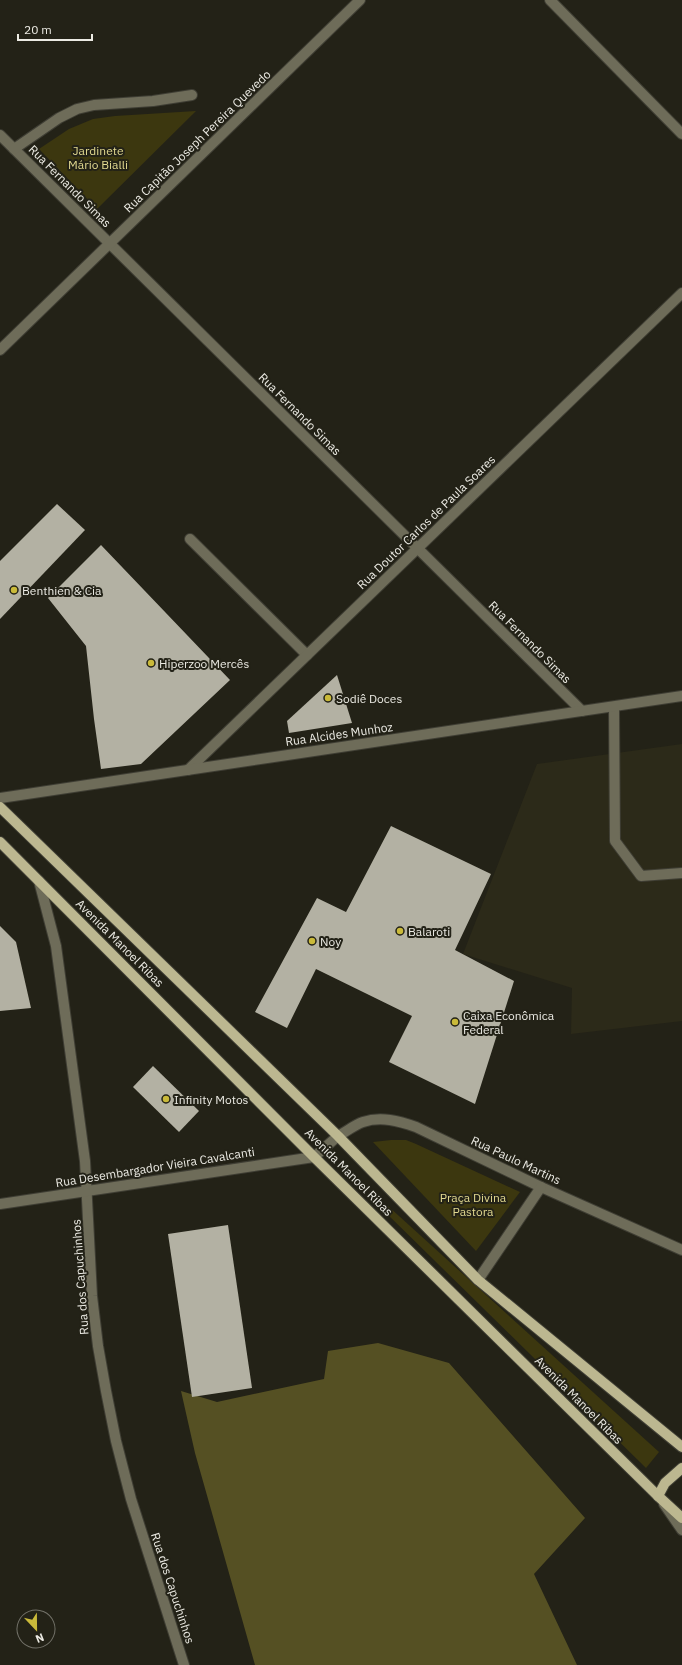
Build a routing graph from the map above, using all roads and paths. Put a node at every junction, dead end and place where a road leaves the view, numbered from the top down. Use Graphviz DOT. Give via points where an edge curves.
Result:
graph roads {
  1 [pos="360,0"];
  2 [pos="550,0"];
  3 [pos="192,95"];
  4 [pos="682,134"];
  5 [pos="0,135"];
  6 [pos="14,149"];
  7 [pos="109,244"];
  8 [pos="682,293"];
  9 [pos="0,350"];
  10 [pos="190,539"];
  11 [pos="417,548"];
  12 [pos="307,655"];
  13 [pos="682,696"];
  14 [pos="614,707"];
  15 [pos="582,712"];
  16 [pos="188,770"];
  17 [pos="0,798"];
  18 [pos="0,807"];
  19 [pos="0,842"];
  20 [pos="682,873"];
  21 [pos="39,880"];
  22 [pos="338,1136"];
  23 [pos="314,1157"];
  24 [pos="541,1187"];
  25 [pos="87,1191"];
  26 [pos="0,1204"];
  27 [pos="682,1250"];
  28 [pos="478,1280"];
  29 [pos="682,1447"];
  30 [pos="682,1468"];
  31 [pos="658,1496"];
  32 [pos="682,1518"];
  33 [pos="682,1530"];
  34 [pos="184,1665"];
  1 -- 7 [label="street, Rua Capitão Joseph Pereira Quevedo"];
  2 -- 4 [label="street"];
  3 -- 6 [label="street" via="77,109 58,118"];
  5 -- 6 [label="street, Rua Fernando Simas"];
  6 -- 7 [label="street, Rua Fernando Simas"];
  7 -- 9 [label="street, Rua Capitão Joseph Pereira Quevedo"];
  7 -- 11 [label="street, Rua Fernando Simas"];
  8 -- 11 [label="street, Rua Doutor Carlos de Paula Soares"];
  10 -- 12 [label="street"];
  11 -- 12 [label="street, Rua Doutor Carlos de Paula Soares"];
  11 -- 15 [label="street, Rua Fernando Simas"];
  12 -- 16 [label="street, Rua Doutor Carlos de Paula Soares"];
  13 -- 14 [label="street, Rua Alcides Munhoz"];
  14 -- 15 [label="street, Rua Alcides Munhoz"];
  14 -- 20 [label="street" via="615,841 641,876"];
  15 -- 16 [label="street, Rua Alcides Munhoz"];
  16 -- 17 [label="street, Rua Alcides Munhoz"];
  18 -- 22 [label="main road, Avenida Manoel Ribas"];
  19 -- 21 [label="main road, Avenida Manoel Ribas"];
  21 -- 23 [label="main road, Avenida Manoel Ribas"];
  21 -- 25 [label="street, Rua dos Capuchinhos" via="56,946"];
  22 -- 23 [label="street, Rua Paulo Martins"];
  22 -- 24 [label="street, Rua Paulo Martins" via="362,1122 383,1119 400,1122 416,1127"];
  22 -- 28 [label="main road, Avenida Manoel Ribas"];
  23 -- 25 [label="street, Rua Desembargador Vieira Cavalcanti"];
  23 -- 31 [label="main road, Avenida Manoel Ribas"];
  24 -- 27 [label="street, Rua Paulo Martins"];
  24 -- 28 [label="street"];
  25 -- 26 [label="street, Rua Desembargador Vieira Cavalcanti"];
  25 -- 34 [label="street, Rua dos Capuchinhos" via="94,1310 99,1354 114,1434 145,1547"];
  28 -- 29 [label="main road, Avenida Manoel Ribas"];
  30 -- 31 [label="main road" via="665,1483"];
  31 -- 32 [label="main road, Avenida Manoel Ribas"];
  31 -- 33 [label="street"];
}
